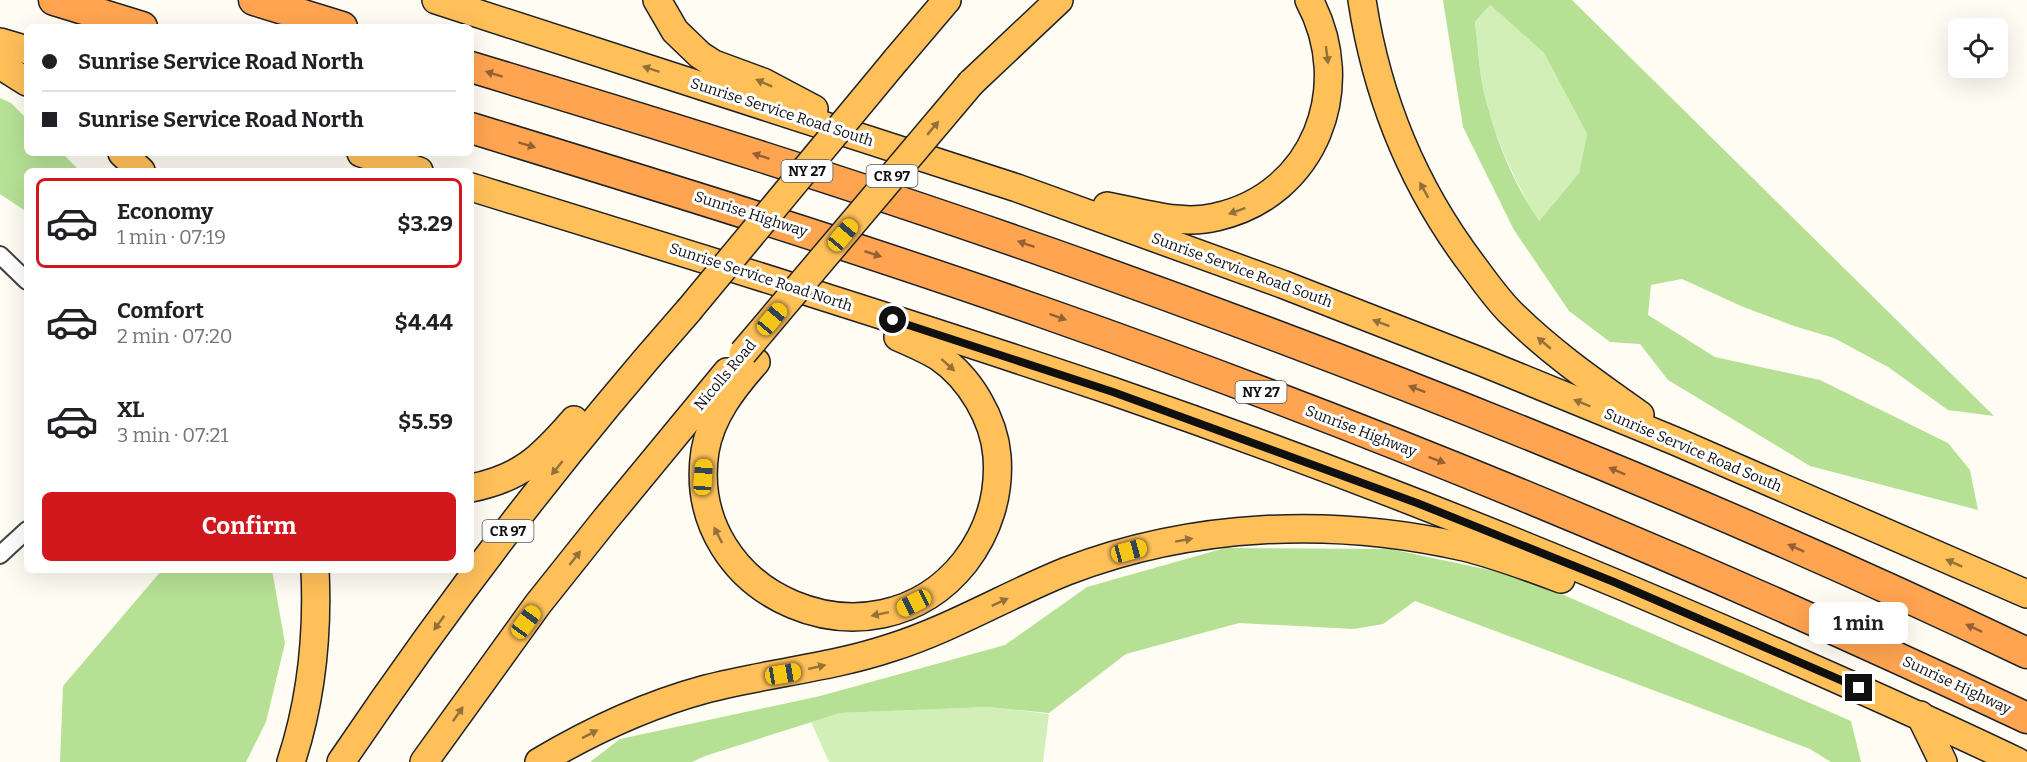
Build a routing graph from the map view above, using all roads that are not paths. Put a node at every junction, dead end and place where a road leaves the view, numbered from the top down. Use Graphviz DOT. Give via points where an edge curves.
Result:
graph roads {
  1 [pos="54,0"];
  2 [pos="254,0"];
  3 [pos="436,0"];
  4 [pos="657,0"];
  5 [pos="921,0"];
  6 [pos="947,0"];
  7 [pos="1040,0"];
  8 [pos="1059,0"];
  9 [pos="1309,0"];
  10 [pos="1362,0"];
  11 [pos="132,24"];
  12 [pos="332,24"];
  13 [pos="0,42"];
  14 [pos="24,49"];
  15 [pos="890,55"];
  16 [pos="0,65"];
  17 [pos="474,68"];
  18 [pos="24,80"];
  19 [pos="971,83"];
  20 [pos="474,129"];
  21 [pos="871,140"];
  22 [pos="125,156"];
  23 [pos="371,156"];
  24 [pos="138,168"];
  25 [pos="409,168"];
  26 [pos="474,188"];
  27 [pos="1017,188"];
  28 [pos="474,204"];
  29 [pos="619,232"];
  30 [pos="0,255"];
  31 [pos="24,278"];
  32 [pos="783,284"];
  33 [pos="651,352"];
  34 [pos="750,357"];
  35 [pos="1675,441"];
  36 [pos="474,487"];
  37 [pos="24,533"];
  38 [pos="0,555"];
  39 [pos="315,573"];
  40 [pos="2027,594"];
  41 [pos="2027,653"];
  42 [pos="1802,663"];
  43 [pos="1920,715"];
  44 [pos="2027,718"];
  45 [pos="291,762"];
  46 [pos="341,762"];
  47 [pos="424,762"];
  48 [pos="539,762"];
  49 [pos="1943,762"];
  50 [pos="2018,762"];
  1 -- 11 [label="highway"];
  2 -- 12 [label="highway"];
  21 -- 3 [label="highway, Sunrise Service Road South, one-way"];
  21 -- 4 [label="highway, one-way" via="764,82 707,60 675,31"];
  5 -- 15 [label="highway"];
  6 -- 15 [label="highway"];
  7 -- 19 [label="highway, CR 97"];
  8 -- 19 [label="highway"];
  9 -- 27 [label="highway, one-way" via="1328,54 1324,116 1293,172 1257,202 1214,218 1173,219"];
  35 -- 10 [label="highway, one-way" via="1537,337 1510,312 1458,246 1399,140 1375,65"];
  13 -- 14 [label="highway"];
  15 -- 33 [label="highway, CR 97, bridge" via="828,141"];
  16 -- 18 [label="highway"];
  41 -- 17 [label="highway, NY 27, one-way" via="1706,508 1305,346 918,207"];
  34 -- 19 [label="highway, CR 97, one-way, bridge" via="814,269"];
  20 -- 44 [label="highway, Sunrise Highway / NY 27, one-way" via="898,262 1311,411 1672,558"];
  21 -- 27 [label="highway, Sunrise Service Road South"];
  22 -- 24 [label="highway"];
  23 -- 25 [label="highway"];
  26 -- 29 [label="highway, Sunrise Service Road North"];
  35 -- 27 [label="highway, Sunrise Service Road South, one-way" via="1282,284"];
  28 -- 29 [label="highway"];
  29 -- 32 [label="highway, Sunrise Service Road North"];
  30 -- 31 [label="street"];
  32 -- 34 [label="highway, one-way" via="941,358 969,387 980,406 996,445 997,490 974,551 942,585 903,608 859,617 834,617 786,603 743,571 713,525 703,477 705,450 721,408"];
  32 -- 42 [label="highway, Sunrise Service Road North" via="1113,392 1312,464 1515,541"];
  33 -- 36 [label="highway" via="583,410 554,444 527,467"];
  33 -- 46 [label="highway, CR 97, one-way" via="483,563"];
  47 -- 34 [label="highway, Nicolls Road, one-way" via="538,604 633,486"];
  40 -- 35 [label="highway, Sunrise Service Road South, one-way"];
  37 -- 38 [label="street"];
  39 -- 45 [label="highway" via="310,678"];
  42 -- 43 [label="highway, Sunrise Service Road North"];
  48 -- 42 [label="highway, one-way" via="596,731 671,700 890,648 1098,560 1149,546 1227,533 1304,528 1344,530 1463,547 1571,583 1695,634"];
  43 -- 49 [label="highway"];
  43 -- 50 [label="highway, Sunrise Service Road North"];
}
